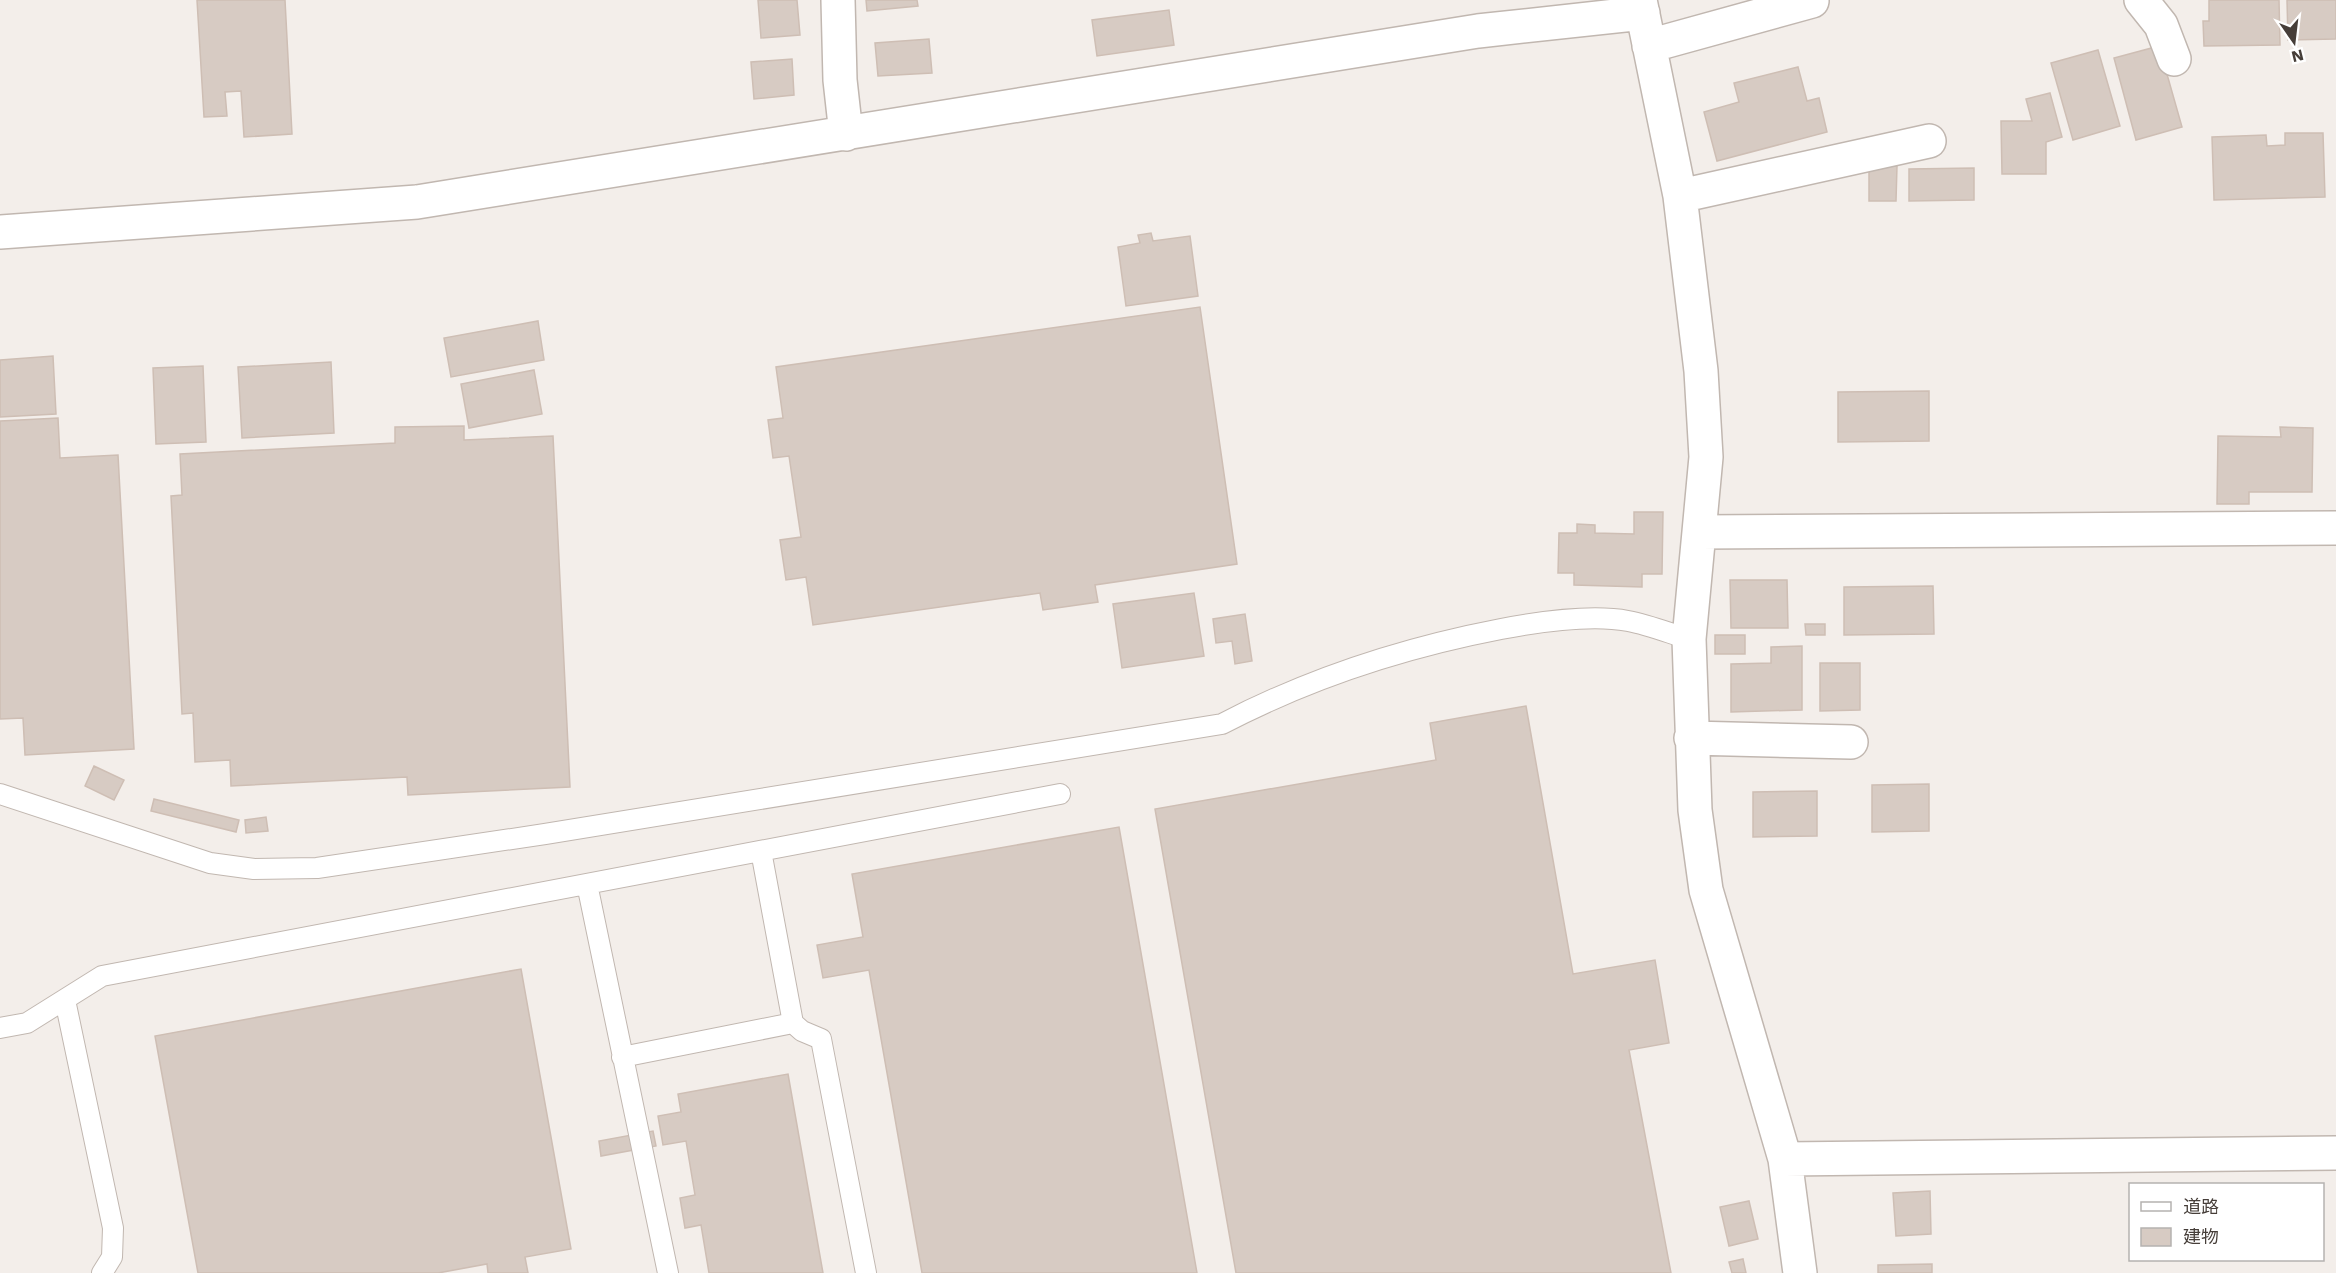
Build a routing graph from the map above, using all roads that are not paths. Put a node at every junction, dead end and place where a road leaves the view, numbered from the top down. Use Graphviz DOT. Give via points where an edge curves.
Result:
graph roads {
  1 [pos="838,0"];
  2 [pos="2141,0"];
  3 [pos="1812,1"];
  4 [pos="1641,6"];
  5 [pos="1649,46"];
  6 [pos="2174,58"];
  7 [pos="846,134"];
  8 [pos="1929,141"];
  9 [pos="1680,195"];
  10 [pos="0,232"];
  11 [pos="2336,528"];
  12 [pos="1700,532"];
  13 [pos="1689,639"];
  14 [pos="1691,738"];
  15 [pos="1851,742"];
  16 [pos="0,794"];
  17 [pos="1060,794"];
  18 [pos="761,851"];
  19 [pos="587,884"];
  20 [pos="64,1000"];
  21 [pos="793,1023"];
  22 [pos="0,1028"];
  23 [pos="622,1057"];
  24 [pos="2336,1153"];
  25 [pos="1785,1159"];
  26 [pos="102,1273"];
  27 [pos="668,1273"];
  28 [pos="866,1273"];
  29 [pos="1800,1273"];
  1 -- 7 [label="street"];
  2 -- 6 [label="street" via="2161,25"];
  3 -- 5 [label="street"];
  4 -- 5 [label="street"];
  4 -- 7 [label="street"];
  5 -- 9 [label="street"];
  7 -- 10 [label="street" via="417,202"];
  8 -- 9 [label="street"];
  9 -- 12 [label="street" via="1701,370 1706,458"];
  11 -- 12 [label="street"];
  12 -- 13 [label="street"];
  13 -- 14 [label="street"];
  13 -- 16 [label="lane" via="1626,621 1552,620 1452,639 1354,666 1279,694 1222,724 317,868 254,869 210,863"];
  14 -- 15 [label="street"];
  14 -- 25 [label="street" via="1695,810 1706,890"];
  17 -- 18 [label="lane"];
  18 -- 19 [label="lane"];
  18 -- 21 [label="lane"];
  19 -- 20 [label="lane" via="102,976"];
  19 -- 23 [label="lane"];
  20 -- 22 [label="lane" via="27,1023"];
  20 -- 26 [label="lane" via="113,1228 112,1257"];
  21 -- 23 [label="lane"];
  21 -- 28 [label="lane" via="821,1039"];
  23 -- 27 [label="lane"];
  24 -- 25 [label="street"];
  25 -- 29 [label="street"];
}
